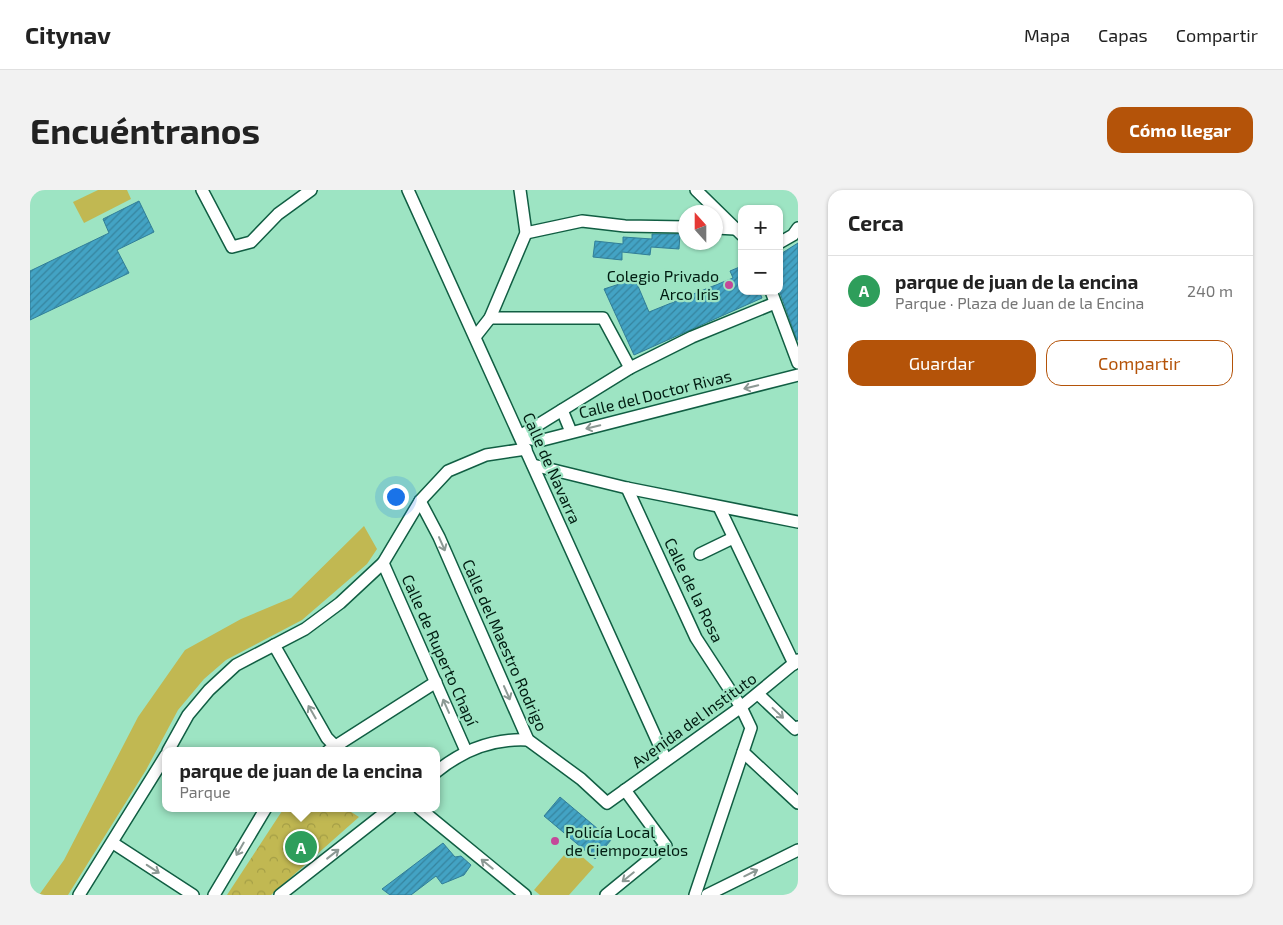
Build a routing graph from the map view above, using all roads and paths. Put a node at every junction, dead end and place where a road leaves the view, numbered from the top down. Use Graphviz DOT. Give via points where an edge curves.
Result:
graph roads {
  1 [pos="202,190"];
  2 [pos="311,190"];
  3 [pos="408,190"];
  4 [pos="520,190"];
  5 [pos="696,190"];
  6 [pos="678,228"];
  7 [pos="723,229"];
  8 [pos="738,232"];
  9 [pos="526,233"];
  10 [pos="796,234"];
  11 [pos="783,241"];
  12 [pos="773,295"];
  13 [pos="776,303"];
  14 [pos="490,318"];
  15 [pos="475,337"];
  16 [pos="798,363"];
  17 [pos="630,368"];
  18 [pos="798,374"];
  19 [pos="562,410"];
  20 [pos="571,432"];
  21 [pos="520,436"];
  22 [pos="526,449"];
  23 [pos="533,465"];
  24 [pos="627,488"];
  25 [pos="420,501"];
  26 [pos="719,508"];
  27 [pos="798,522"];
  28 [pos="733,538"];
  29 [pos="700,554"];
  30 [pos="384,563"];
  31 [pos="274,645"];
  32 [pos="796,662"];
  33 [pos="436,682"];
  34 [pos="758,694"];
  35 [pos="741,707"];
  36 [pos="798,728"];
  37 [pos="528,740"];
  38 [pos="170,747"];
  39 [pos="333,747"];
  40 [pos="337,747"];
  41 [pos="466,751"];
  42 [pos="743,752"];
  43 [pos="666,760"];
  44 [pos="162,762"];
  45 [pos="440,769"];
  46 [pos="625,790"];
  47 [pos="607,802"];
  48 [pos="798,803"];
  49 [pos="264,812"];
  50 [pos="386,812"];
  51 [pos="424,812"];
  52 [pos="113,842"];
  53 [pos="798,850"];
  54 [pos="79,895"];
  55 [pos="193,895"];
  56 [pos="214,895"];
  57 [pos="280,895"];
  58 [pos="525,895"];
  59 [pos="606,895"];
  60 [pos="695,895"];
  61 [pos="707,895"];
  1 -- 2 [label="street" via="232,247 251,242 278,214"];
  3 -- 15 [label="street, Calle de Navarra"];
  4 -- 9 [label="street"];
  5 -- 8 [label="street"];
  6 -- 9 [label="street" via="582,221"];
  7 -- 8 [label="street"];
  9 -- 14 [label="street"];
  10 -- 11 [label="street"];
  12 -- 13 [label="street"];
  13 -- 16 [label="street"];
  13 -- 17 [label="street" via="692,337"];
  14 -- 15 [label="street"];
  14 -- 17 [label="street" via="603,318"];
  15 -- 21 [label="street, Calle de Navarra"];
  17 -- 19 [label="street"];
  18 -- 20 [label="street, Calle del Doctor Rivas, one-way"];
  19 -- 20 [label="street"];
  19 -- 21 [label="street"];
  20 -- 21 [label="street, Calle del Doctor Rivas" via="539,441"];
  21 -- 22 [label="street, Calle de Navarra"];
  22 -- 23 [label="street, Calle de Navarra"];
  22 -- 25 [label="street" via="486,455 448,471"];
  23 -- 24 [label="street"];
  23 -- 43 [label="street, Calle de Navarra"];
  24 -- 26 [label="street"];
  24 -- 35 [label="street, Calle de la Rosa" via="696,638"];
  25 -- 30 [label="street"];
  25 -- 37 [label="street, Calle del Maestro Rodrigo, one-way"];
  26 -- 27 [label="street"];
  26 -- 28 [label="street"];
  28 -- 29 [label="street"];
  28 -- 32 [label="street"];
  30 -- 31 [label="street" via="340,603 305,629"];
  30 -- 33 [label="street, Calle de Ruperto Chapí"];
  31 -- 38 [label="street" via="236,665 209,690 188,715"];
  39 -- 31 [label="street, one-way"];
  32 -- 34 [label="street, Avenida del Instituto"];
  33 -- 40 [label="street"];
  41 -- 33 [label="street, Calle de Ruperto Chapí, one-way"];
  34 -- 35 [label="street, Avenida del Instituto"];
  34 -- 36 [label="street, one-way" via="795,729"];
  35 -- 42 [label="street, Calle de la Rosa" via="751,728"];
  35 -- 43 [label="street, Avenida del Instituto"];
  37 -- 41 [label="street" via="508,739"];
  37 -- 47 [label="street, Calle del Maestro Rodrigo"];
  41 -- 45 [label="street"];
  42 -- 48 [label="street"];
  42 -- 60 [label="street"];
  43 -- 46 [label="street, Avenida del Instituto"];
  44 -- 52 [label="street"];
  46 -- 47 [label="street, Avenida del Instituto"];
  46 -- 59 [label="street, one-way" via="666,846"];
  49 -- 56 [label="street, one-way"];
  57 -- 50 [label="street, one-way"];
  58 -- 51 [label="street, one-way"];
  52 -- 54 [label="street"];
  52 -- 55 [label="street, one-way"];
  61 -- 53 [label="street, one-way"];
}
